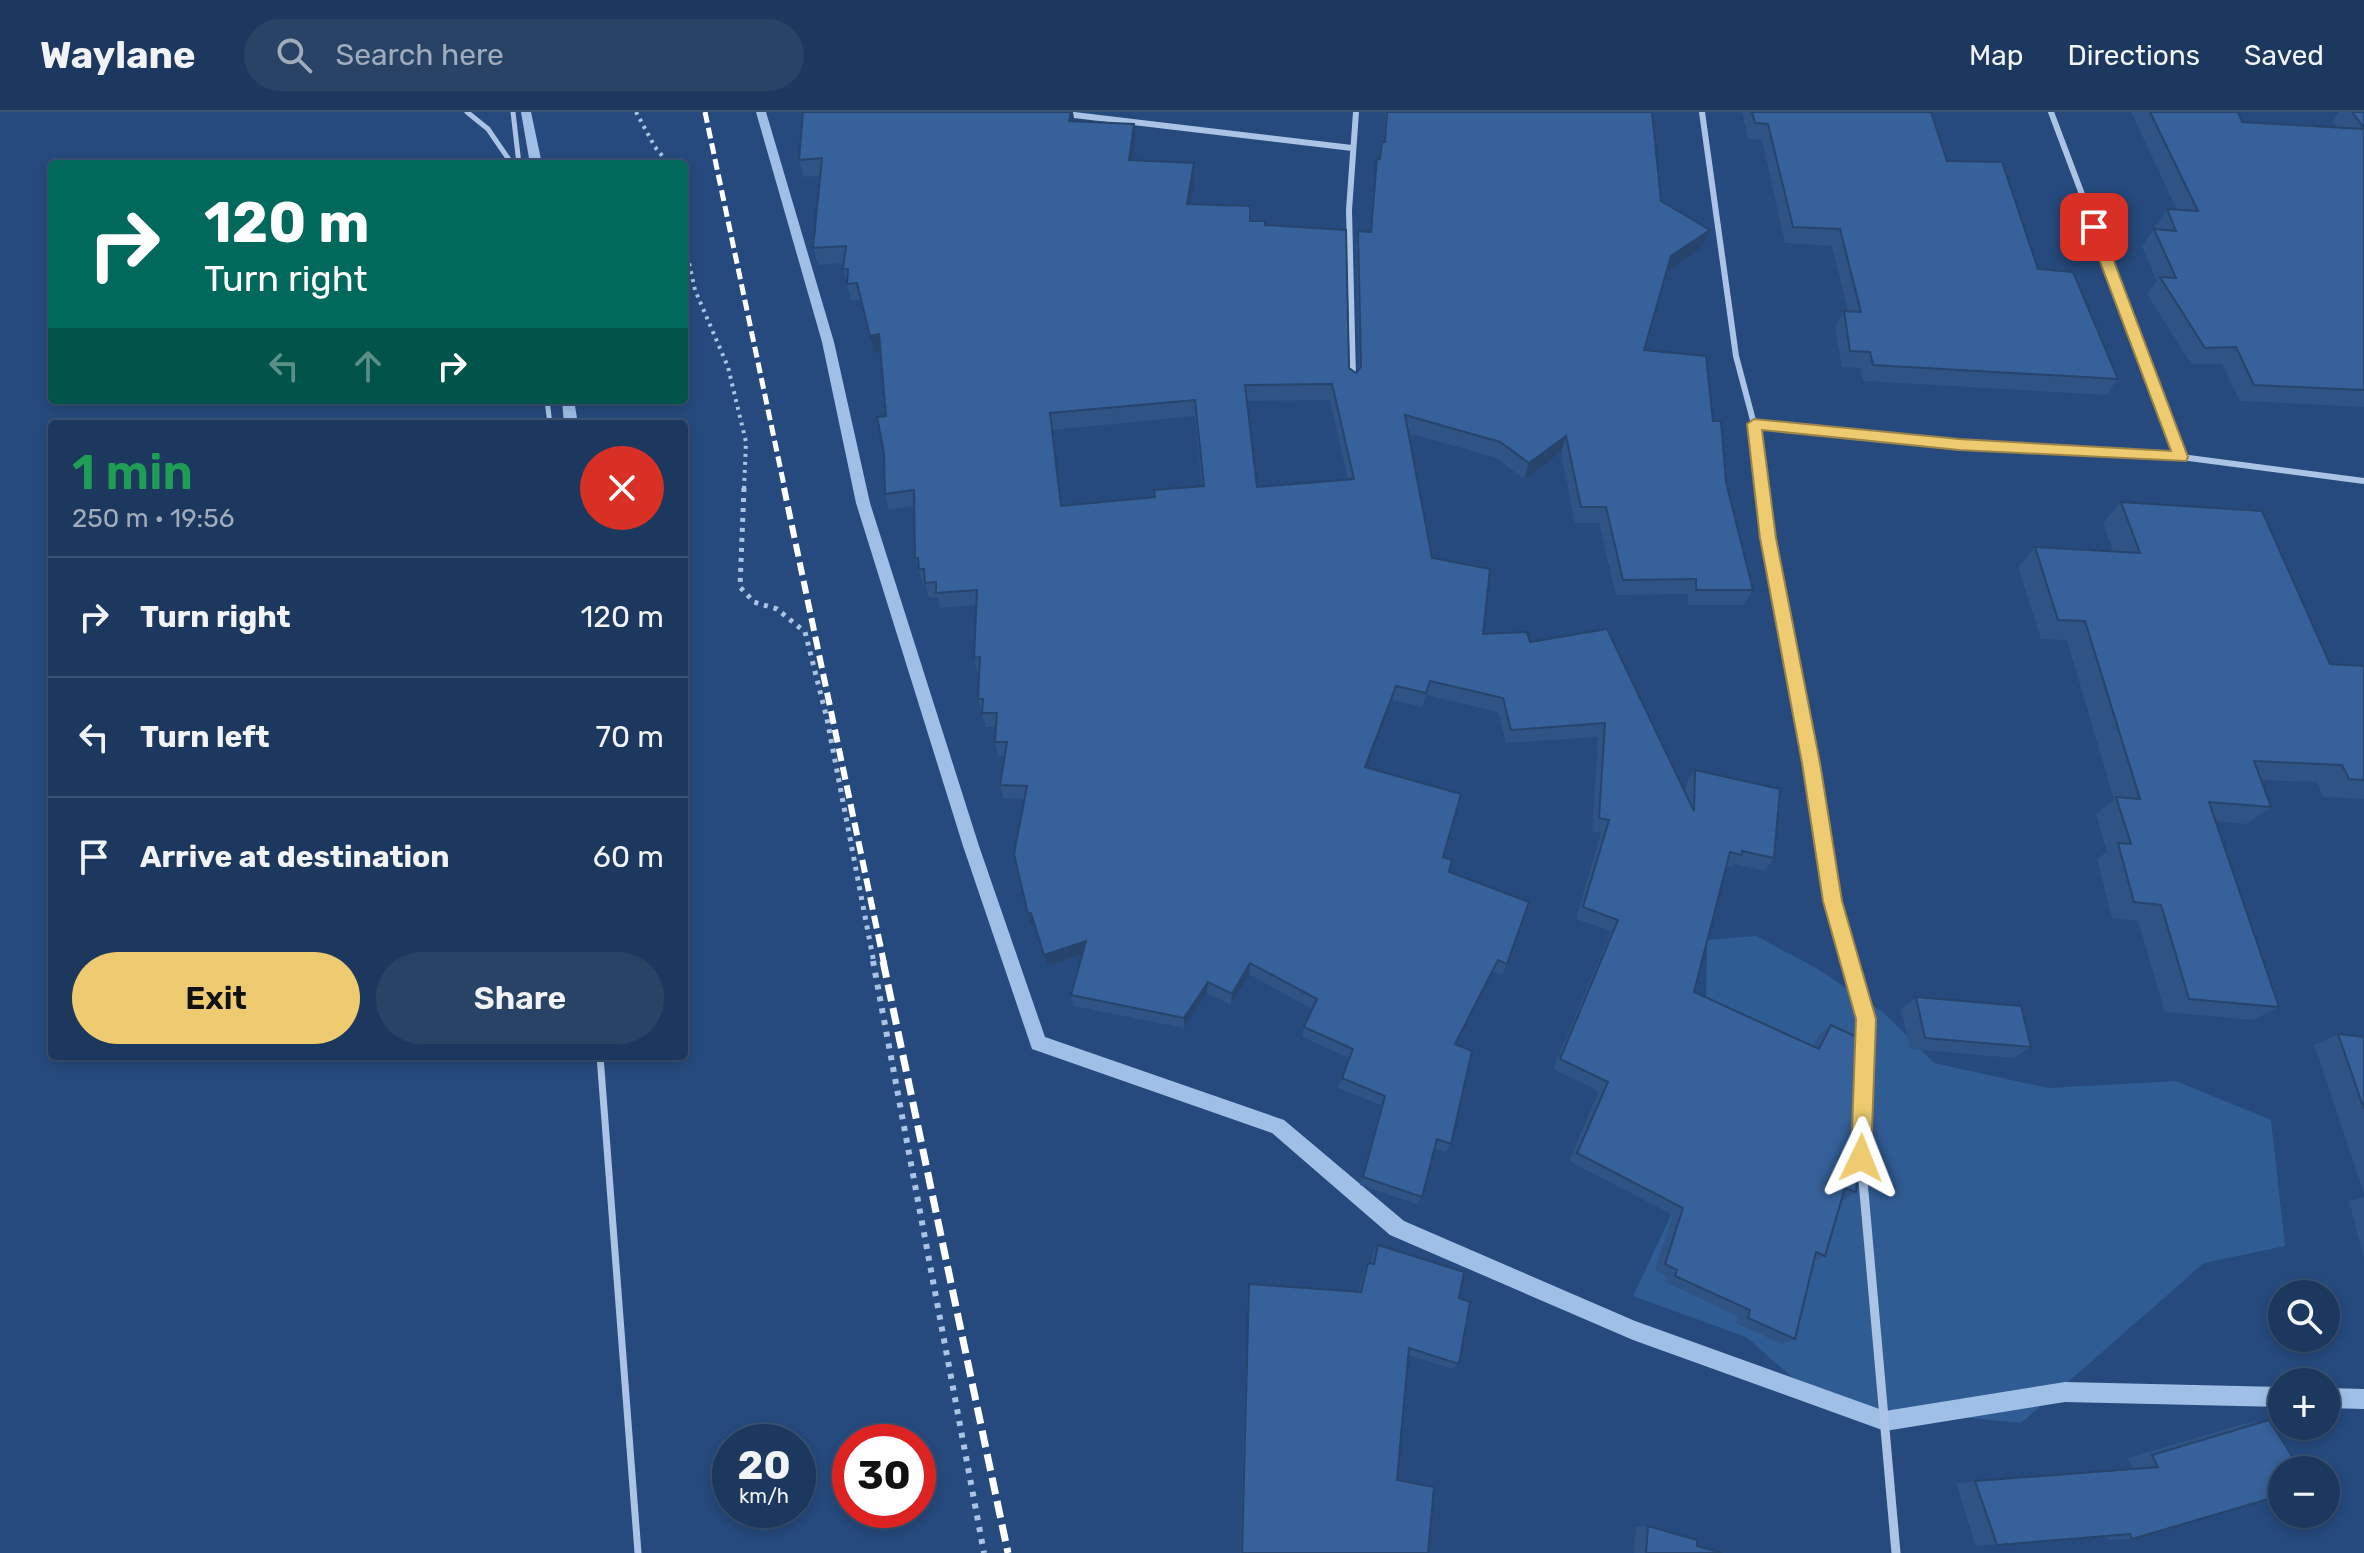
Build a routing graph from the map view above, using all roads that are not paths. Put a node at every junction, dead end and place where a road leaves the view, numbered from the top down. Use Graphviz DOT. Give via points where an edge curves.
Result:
graph roads {
  1 [pos="467,112"];
  2 [pos="513,112"];
  3 [pos="1049,112"];
  4 [pos="1356,112"];
  5 [pos="1702,112"];
  6 [pos="2051,112"];
  7 [pos="1352,148"];
  8 [pos="509,160"];
  9 [pos="519,160"];
  10 [pos="1353,384"];
  11 [pos="1754,424"];
  12 [pos="2181,457"];
  13 [pos="2364,481"];
  14 [pos="600,1060"];
  15 [pos="1864,1065"];
  16 [pos="1863,1096"];
  17 [pos="638,1553"];
  18 [pos="1896,1553"];
  1 -- 8 [label="lane" via="488,129"];
  2 -- 9 [label="lane"];
  3 -- 7 [label="street"];
  4 -- 7 [label="street"];
  5 -- 11 [label="street" via="1736,356"];
  6 -- 12 [label="street"];
  7 -- 10 [label="street"];
  11 -- 12 [label="street" via="1959,445"];
  11 -- 15 [label="street" via="1768,538 1833,901 1866,1019"];
  12 -- 13 [label="street"];
  14 -- 17 [label="lane"];
  16 -- 18 [label="street" via="1861,1158"];
}
